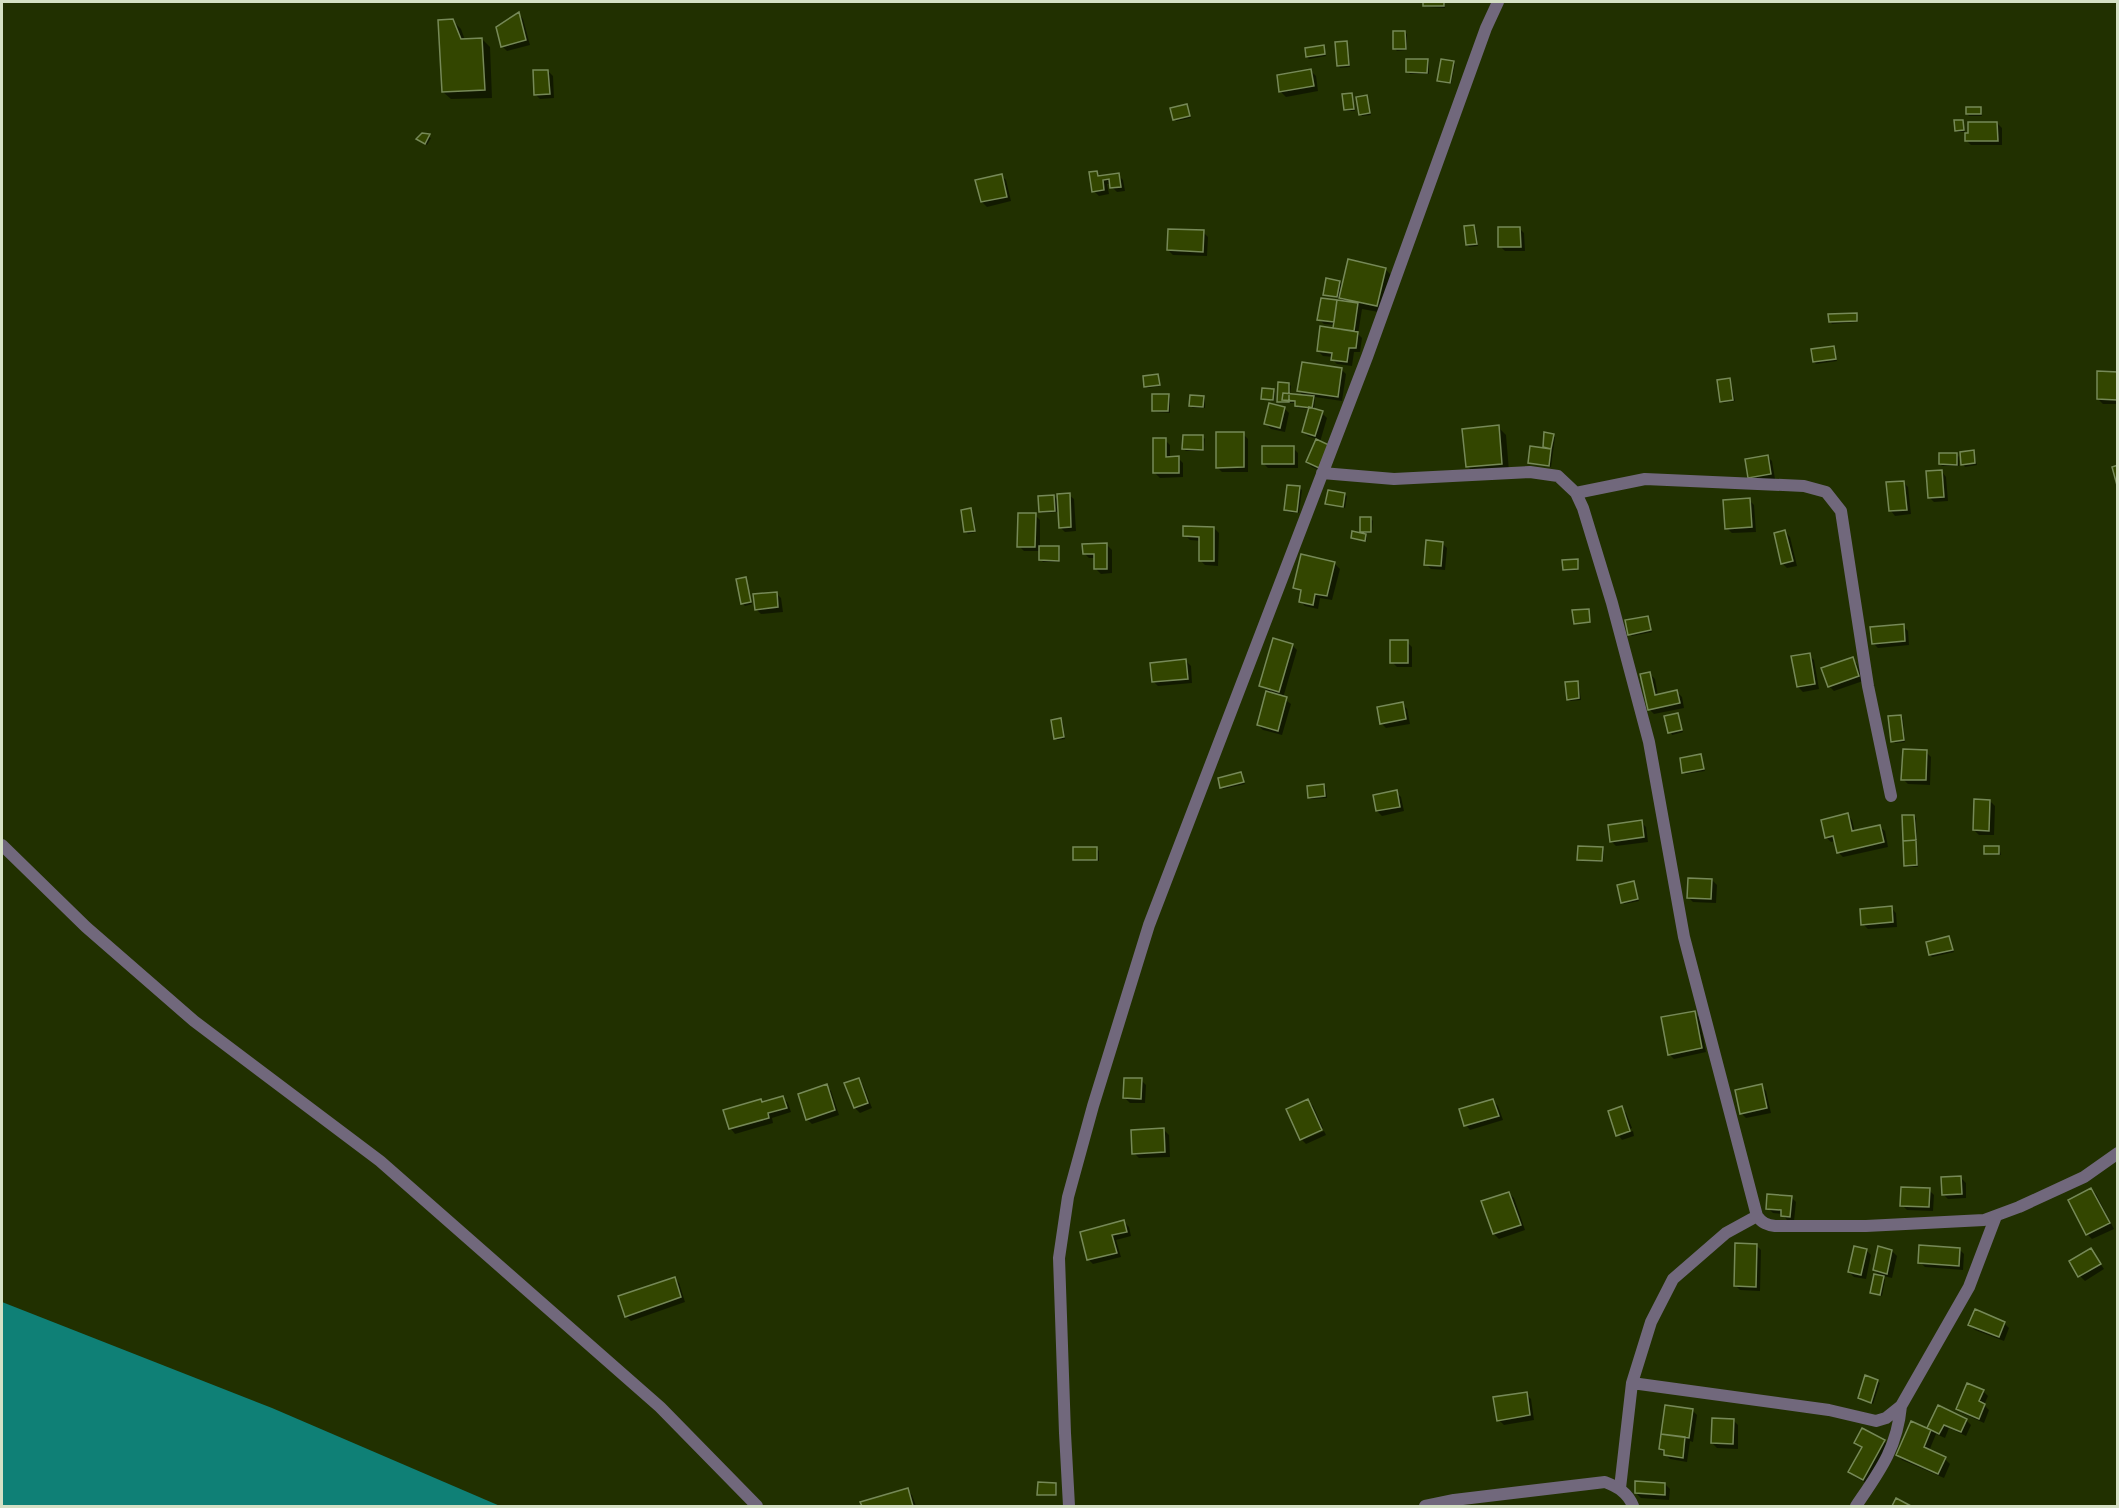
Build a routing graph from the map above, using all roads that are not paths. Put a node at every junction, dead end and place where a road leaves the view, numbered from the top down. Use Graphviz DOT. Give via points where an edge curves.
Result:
graph roads {
  1 [pos="1498,2"];
  2 [pos="1322,473"];
  3 [pos="1576,493"];
  4 [pos="1891,796"];
  5 [pos="2,845"];
  6 [pos="2118,1153"];
  7 [pos="1757,1216"];
  8 [pos="1996,1216"];
  9 [pos="1632,1383"];
  10 [pos="1901,1406"];
  11 [pos="1620,1488"];
  12 [pos="757,1506"];
  13 [pos="1070,1506"];
  14 [pos="1425,1506"];
  15 [pos="1633,1506"];
  16 [pos="1856,1506"];
  1 -- 2 [label="street" via="1485,28"];
  2 -- 3 [label="street" via="1394,479 1530,472 1558,476"];
  2 -- 13 [label="street" via="1149,925 1068,1197 1059,1258"];
  3 -- 4 [label="street" via="1645,479 1804,486 1826,492 1841,511 1868,686"];
  3 -- 7 [label="street" via="1612,603 1650,742 1684,937"];
  5 -- 12 [label="street" via="86,927 194,1021 380,1161 660,1407"];
  6 -- 8 [label="street" via="2084,1176"];
  7 -- 8 [label="street" via="1775,1227 1866,1226 1984,1220"];
  7 -- 9 [label="street" via="1726,1233 1673,1279 1651,1322"];
  8 -- 10 [label="street" via="1970,1287"];
  9 -- 10 [label="street" via="1829,1410 1876,1421"];
  9 -- 11 [label="street"];
  10 -- 16 [label="street" via="1899,1429 1883,1467"];
  11 -- 14 [label="street" via="1605,1482"];
  11 -- 15 [label="street"];
}
